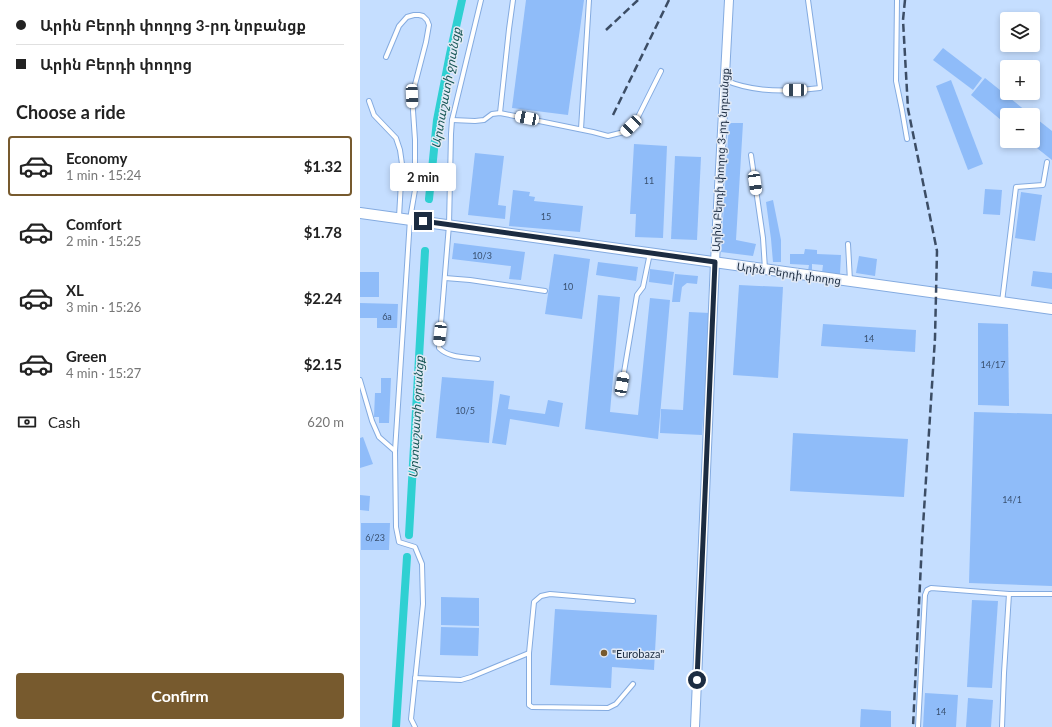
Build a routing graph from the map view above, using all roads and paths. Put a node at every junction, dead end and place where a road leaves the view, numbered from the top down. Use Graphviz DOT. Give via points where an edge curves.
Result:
graph roads {
  1 [pos="481,0"];
  2 [pos="513,0"];
  3 [pos="589,0"];
  4 [pos="729,0"];
  5 [pos="808,0"];
  6 [pos="897,0"];
  7 [pos="386,57"];
  8 [pos="661,71"];
  9 [pos="724,80"];
  10 [pos="369,101"];
  11 [pos="500,113"];
  12 [pos="452,120"];
  13 [pos="581,129"];
  14 [pos="906,139"];
  15 [pos="751,155"];
  16 [pos="1047,162"];
  17 [pos="360,213"];
  18 [pos="399,218"];
  19 [pos="410,219"];
  20 [pos="449,225"];
  21 [pos="848,244"];
  22 [pos="650,253"];
  23 [pos="715,262"];
  24 [pos="765,269"];
  25 [pos="445,278"];
  26 [pos="850,281"];
  27 [pos="545,291"];
  28 [pos="1002,302"];
  29 [pos="1052,309"];
  30 [pos="478,359"];
  31 [pos="360,380"];
  32 [pos="622,384"];
  33 [pos="396,451"];
  34 [pos="1009,594"];
  35 [pos="1052,594"];
  36 [pos="633,601"];
  37 [pos="529,653"];
  38 [pos="415,678"];
  39 [pos="633,684"];
  40 [pos="415,727"];
  41 [pos="695,727"];
  42 [pos="918,727"];
  43 [pos="1002,727"];
  1 -- 12 [label="lane"];
  2 -- 11 [label="lane"];
  3 -- 13 [label="lane"];
  4 -- 9 [label="street, Արին Բերդի փողոց 3-րդ նրբանցք"];
  5 -- 9 [label="lane" via="820,88 767,90 749,88"];
  6 -- 14 [label="lane" via="896,81"];
  7 -- 19 [label="lane" via="399,26 407,17 424,16 428,25 426,42 412,96 415,140 414,190"];
  8 -- 13 [label="lane" via="637,119 624,132 608,136"];
  9 -- 23 [label="street, Արին Բերդի փողոց 3-րդ նրբանցք"];
  10 -- 18 [label="lane" via="374,114 396,138 400,150 402,164"];
  11 -- 12 [label="lane" via="492,114 484,120"];
  11 -- 13 [label="lane"];
  12 -- 20 [label="lane"];
  15 -- 24 [label="lane"];
  16 -- 28 [label="lane" via="1043,185 1016,187"];
  17 -- 18 [label="street, Արին Բերդի փողոց"];
  18 -- 19 [label="street, Արին Բերդի փողոց"];
  19 -- 20 [label="street, Արին Բերդի փողոց"];
  19 -- 33 [label="lane"];
  20 -- 22 [label="street, Արին Բերդի փողոց"];
  20 -- 25 [label="lane"];
  21 -- 26 [label="lane"];
  22 -- 23 [label="street, Արին Բերդի փողոց"];
  22 -- 32 [label="lane" via="643,287 637,295"];
  23 -- 24 [label="street, Արին Բերդի փողոց"];
  23 -- 41 [label="street, Արին Բերդի փողոց 3-րդ նրբանցք"];
  24 -- 26 [label="street, Արին Բերդի փողոց"];
  25 -- 27 [label="lane"];
  25 -- 30 [label="lane" via="438,348 452,355"];
  26 -- 28 [label="street, Արին Բերդի փողոց"];
  28 -- 29 [label="street, Արին Բերդի փողոց"];
  31 -- 33 [label="lane" via="379,437"];
  33 -- 38 [label="lane" via="398,542 414,547 422,564 423,604"];
  34 -- 35 [label="lane"];
  34 -- 42 [label="lane" via="931,588 927,590"];
  34 -- 43 [label="lane"];
  36 -- 37 [label="lane" via="550,594 540,596 534,602"];
  37 -- 38 [label="lane" via="461,680"];
  37 -- 39 [label="lane" via="529,705 532,707 608,708 616,704"];
  38 -- 40 [label="lane" via="411,719"];
}
